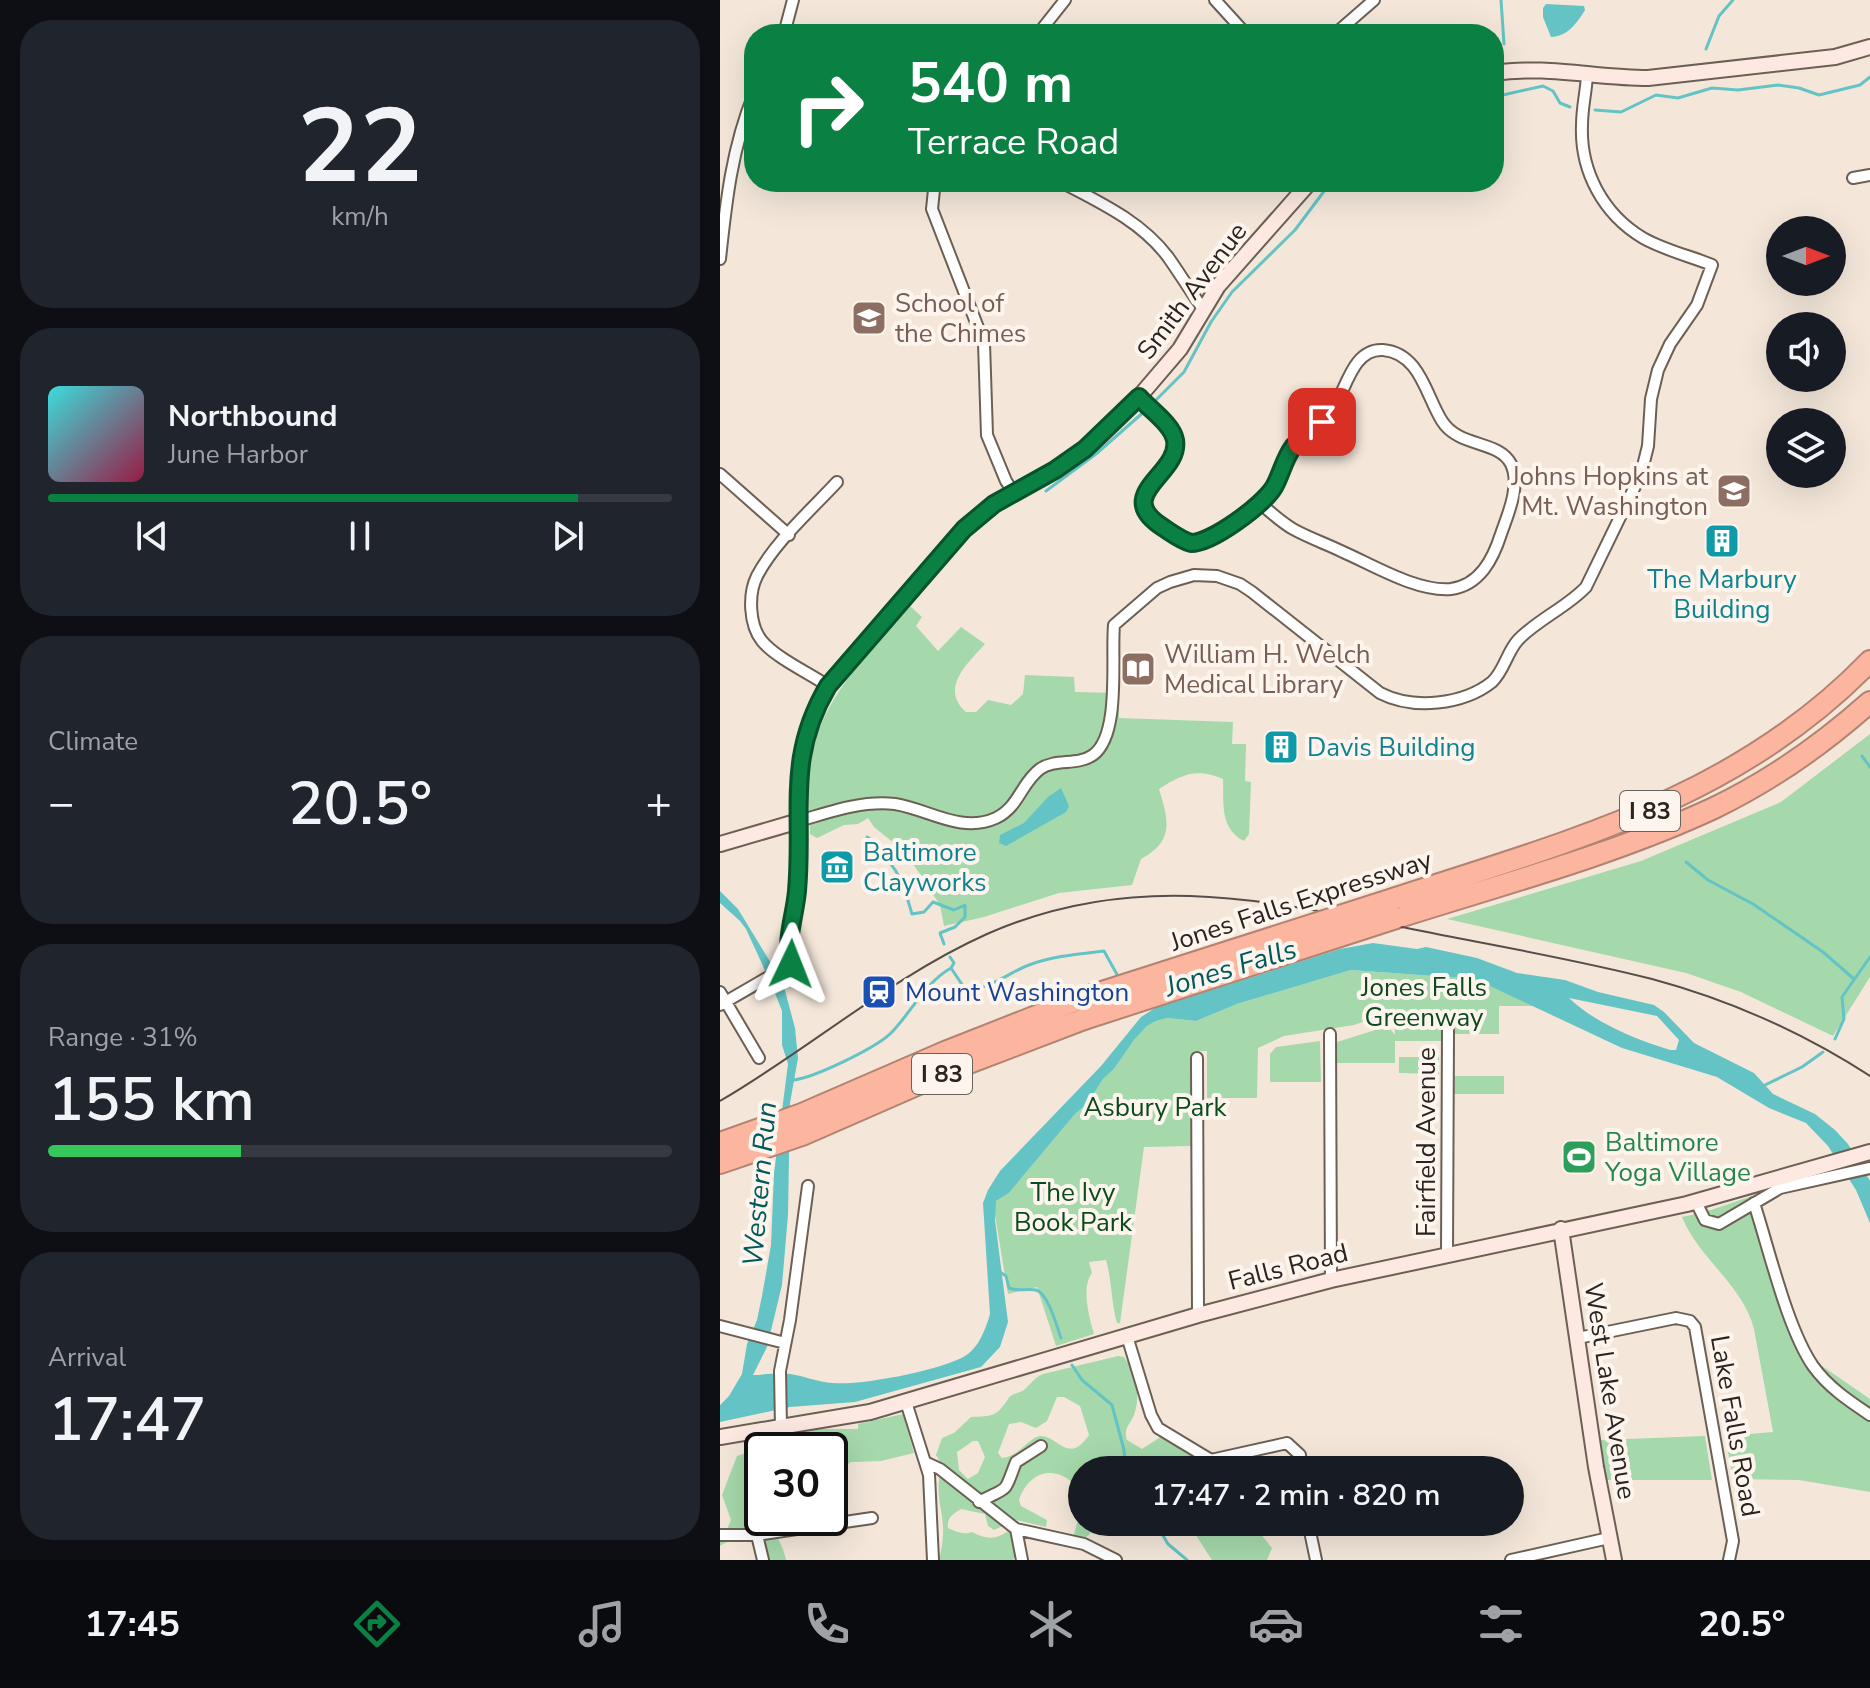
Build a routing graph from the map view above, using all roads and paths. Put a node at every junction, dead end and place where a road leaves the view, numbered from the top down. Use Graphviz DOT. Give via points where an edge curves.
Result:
graph roads {
  1 [pos="793,0"];
  2 [pos="1065,0"];
  3 [pos="1215,0"];
  4 [pos="1374,0"];
  5 [pos="787,24"];
  6 [pos="1046,24"];
  7 [pos="1237,24"];
  8 [pos="1346,24"];
  9 [pos="1870,47"];
  10 [pos="1504,72"];
  11 [pos="1587,76"];
  12 [pos="744,123"];
  13 [pos="1870,175"];
  14 [pos="1853,178"];
  15 [pos="934,192"];
  16 [pos="1080,192"];
  17 [pos="1301,192"];
  18 [pos="720,259"];
  19 [pos="1203,309"];
  20 [pos="1139,397"];
  21 [pos="720,474"];
  22 [pos="837,482"];
  23 [pos="1014,493"];
  24 [pos="1260,503"];
  25 [pos="789,535"];
  26 [pos="1870,661"];
  27 [pos="828,686"];
  28 [pos="1870,702"];
  29 [pos="799,821"];
  30 [pos="720,844"];
  31 [pos="722,999"];
  32 [pos="1081,1010"];
  33 [pos="1448,1030"];
  34 [pos="1330,1034"];
  35 [pos="759,1058"];
  36 [pos="1197,1058"];
  37 [pos="720,1143"];
  38 [pos="1870,1152"];
  39 [pos="720,1163"];
  40 [pos="1870,1168"];
  41 [pos="808,1186"];
  42 [pos="1696,1202"];
  43 [pos="1754,1203"];
  44 [pos="1561,1229"];
  45 [pos="1447,1254"];
  46 [pos="1331,1280"];
  47 [pos="1198,1315"];
  48 [pos="720,1326"];
  49 [pos="1127,1336"];
  50 [pos="1578,1338"];
  51 [pos="785,1343"];
  52 [pos="906,1402"];
  53 [pos="1870,1415"];
  54 [pos="780,1422"];
  55 [pos="720,1437"];
  56 [pos="1041,1446"];
  57 [pos="1204,1456"];
  58 [pos="1229,1456"];
  59 [pos="1300,1456"];
  60 [pos="925,1462"];
  61 [pos="979,1502"];
  62 [pos="872,1518"];
  63 [pos="848,1522"];
  64 [pos="1016,1529"];
  65 [pos="720,1535"];
  66 [pos="744,1535"];
  67 [pos="757,1536"];
  68 [pos="1311,1536"];
  69 [pos="1609,1538"];
  70 [pos="763,1560"];
  71 [pos="933,1560"];
  72 [pos="1022,1560"];
  73 [pos="1116,1560"];
  74 [pos="1316,1560"];
  75 [pos="1511,1560"];
  76 [pos="1614,1560"];
  77 [pos="1729,1560"];
  1 -- 5 [label="street"];
  2 -- 6 [label="street"];
  3 -- 7 [label="street"];
  4 -- 8 [label="street"];
  9 -- 11 [label="main road" via="1835,57 1680,75"];
  10 -- 11 [label="main road" via="1542,70"];
  11 -- 29 [label="street" via="1582,142 1598,194 1622,223 1646,239 1712,265 1697,305 1658,370 1641,474 1596,572 1573,601 1518,641 1492,681 1450,701 1392,699 1240,584 1217,576 1182,578 1157,588 1114,625 1109,730 1099,748 1084,759 1044,767 998,817 960,822 879,803"];
  12 -- 18 [label="street"];
  13 -- 14 [label="street"];
  15 -- 23 [label="street" via="932,209 984,343 987,435"];
  16 -- 19 [label="street" via="1148,236"];
  17 -- 19 [label="main road, Smith Avenue"];
  19 -- 20 [label="main road, Smith Avenue" via="1180,349"];
  20 -- 23 [label="main road, Smith Avenue" via="1085,449"];
  20 -- 24 [label="street" via="1176,442 1144,499 1153,521 1184,541 1198,543"];
  21 -- 25 [label="street"];
  22 -- 25 [label="street"];
  23 -- 27 [label="main road, Smith Avenue" via="980,515 948,546"];
  24 -- 24 [label="street" via="1294,529 1385,572 1450,589 1471,581 1489,563 1515,476 1502,453 1460,439 1448,429 1415,367 1392,352 1375,350 1362,356 1333,410 1292,449"];
  25 -- 27 [label="street" via="753,586 754,625 763,643"];
  26 -- 32 [label="highway, Jones Falls Expressway / I 83, bridge" via="1767,746 1674,800 1585,837"];
  27 -- 29 [label="main road, Smith Avenue" via="813,710 801,752"];
  28 -- 32 [label="highway, Jones Falls Expressway / I 83, bridge" via="1782,768 1714,807 1622,845"];
  29 -- 30 [label="main road"];
  29 -- 31 [label="street, Smith Avenue" via="791,964"];
  31 -- 35 [label="street"];
  32 -- 37 [label="highway, Jones Falls Expressway / I 83" via="945,1052"];
  32 -- 39 [label="highway, Jones Falls Expressway / I 83" via="802,1135"];
  33 -- 45 [label="street, Fairfield Avenue"];
  34 -- 46 [label="street"];
  36 -- 47 [label="street"];
  38 -- 42 [label="main road, Falls Road"];
  40 -- 43 [label="street" via="1780,1188"];
  41 -- 51 [label="street"];
  42 -- 43 [label="street" via="1705,1220 1719,1224"];
  42 -- 44 [label="main road, Falls Road"];
  43 -- 53 [label="street" via="1808,1357 1839,1393"];
  44 -- 45 [label="main road, Falls Road"];
  44 -- 50 [label="main road, West Lake Avenue"];
  45 -- 46 [label="main road, Falls Road"];
  46 -- 47 [label="main road, Falls Road"];
  47 -- 49 [label="main road, Falls Road"];
  48 -- 51 [label="street"];
  49 -- 52 [label="main road, Falls Road"];
  49 -- 57 [label="street" via="1151,1415 1162,1432"];
  50 -- 69 [label="main road, West Lake Avenue"];
  50 -- 77 [label="street, Lake Falls Road" via="1676,1318 1695,1327 1733,1541"];
  51 -- 54 [label="street"];
  52 -- 54 [label="main road, Falls Road" via="817,1423"];
  52 -- 60 [label="street"];
  54 -- 55 [label="main road, Falls Road"];
  56 -- 61 [label="street" via="1016,1462 1005,1489"];
  58 -- 59 [label="street" via="1287,1443"];
  60 -- 61 [label="street"];
  60 -- 71 [label="street"];
  61 -- 64 [label="street"];
  62 -- 63 [label="street"];
  64 -- 72 [label="street"];
  64 -- 73 [label="street" via="1084,1544"];
  65 -- 66 [label="street"];
  67 -- 70 [label="street"];
  68 -- 74 [label="street"];
  69 -- 75 [label="street"];
  69 -- 76 [label="main road, West Lake Avenue"];
}
